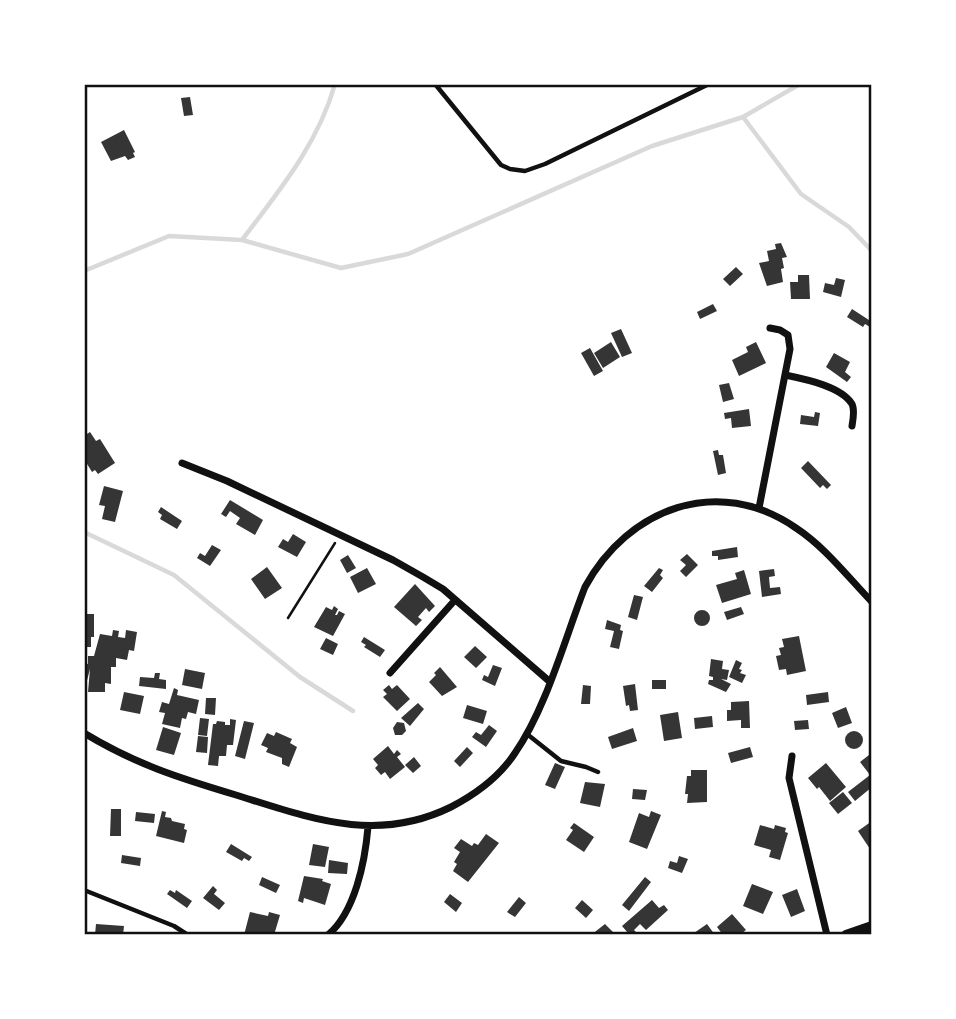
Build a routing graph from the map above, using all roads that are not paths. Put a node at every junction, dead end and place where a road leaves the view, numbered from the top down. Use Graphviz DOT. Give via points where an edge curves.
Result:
graph roads {
  1 [pos="435,84"];
  2 [pos="709,84"];
  3 [pos="771,328"];
  4 [pos="785,375"];
  5 [pos="852,426"];
  6 [pos="182,463"];
  7 [pos="759,508"];
  8 [pos="455,600"];
  9 [pos="872,602"];
  10 [pos="390,673"];
  11 [pos="549,681"];
  12 [pos="84,733"];
  13 [pos="527,733"];
  14 [pos="792,756"];
  15 [pos="597,772"];
  16 [pos="368,827"];
  17 [pos="84,890"];
  18 [pos="872,926"];
  19 [pos="188,935"];
  20 [pos="328,935"];
  21 [pos="827,935"];
  22 [pos="846,935"];
  1 -- 2 [label="lane" via="501,165 525,171"];
  3 -- 4 [label="street" via="790,340"];
  4 -- 5 [label="street" via="816,382 848,400 853,409"];
  4 -- 7 [label="street"];
  6 -- 8 [label="street" via="393,560"];
  7 -- 9 [label="street" via="813,541"];
  7 -- 11 [label="street" via="709,501 677,507 643,522 611,548 585,587"];
  8 -- 10 [label="street"];
  8 -- 11 [label="street"];
  11 -- 13 [label="street"];
  12 -- 16 [label="street" via="158,771 317,820"];
  13 -- 15 [label="lane" via="561,761"];
  13 -- 16 [label="street" via="490,782 462,801 432,816 395,826"];
  14 -- 21 [label="street" via="789,778"];
  16 -- 20 [label="street" via="353,900"];
  17 -- 19 [label="lane"];
  18 -- 22 [label="street"];
}
